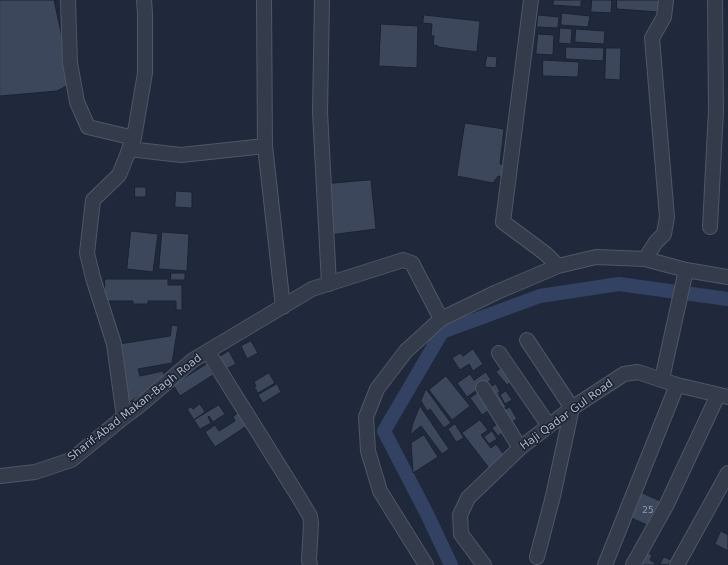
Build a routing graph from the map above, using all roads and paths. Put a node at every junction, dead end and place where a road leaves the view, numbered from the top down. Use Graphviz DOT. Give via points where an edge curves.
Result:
graph roads {
  1 [pos="68,0"];
  2 [pos="144,0"];
  3 [pos="264,0"];
  4 [pos="322,0"];
  5 [pos="531,0"];
  6 [pos="666,0"];
  7 [pos="715,0"];
  8 [pos="132,144"];
  9 [pos="265,146"];
  10 [pos="710,227"];
  11 [pos="645,259"];
  12 [pos="558,266"];
  13 [pos="685,274"];
  14 [pos="728,277"];
  15 [pos="329,284"];
  16 [pos="283,307"];
  17 [pos="441,319"];
  18 [pos="527,340"];
  19 [pos="208,352"];
  20 [pos="499,353"];
  21 [pos="662,379"];
  22 [pos="677,385"];
  23 [pos="482,388"];
  24 [pos="723,396"];
  25 [pos="572,408"];
  26 [pos="124,417"];
  27 [pos="549,426"];
  28 [pos="520,448"];
  29 [pos="728,473"];
  30 [pos="0,476"];
  31 [pos="537,557"];
  32 [pos="310,565"];
  33 [pos="426,565"];
  34 [pos="484,565"];
  35 [pos="605,565"];
  36 [pos="634,565"];
  37 [pos="678,565"];
  1 -- 8 [label="street" via="70,63 77,102 88,127"];
  2 -- 8 [label="street" via="145,73"];
  3 -- 9 [label="street"];
  4 -- 15 [label="street" via="320,112"];
  5 -- 12 [label="street" via="503,222"];
  6 -- 11 [label="street" via="664,17 652,38 666,217 664,234"];
  7 -- 10 [label="street" via="716,110"];
  8 -- 9 [label="street" via="181,155"];
  8 -- 26 [label="street" via="119,175 93,200 87,253 114,344"];
  9 -- 16 [label="street"];
  11 -- 12 [label="street" via="596,257"];
  11 -- 13 [label="street"];
  12 -- 17 [label="street"];
  13 -- 14 [label="street"];
  13 -- 21 [label="street"];
  15 -- 16 [label="street, Sharif-Abad Makan-Bagh Road" via="312,289"];
  15 -- 17 [label="street, Sharif-Abad Makan-Bagh Road" via="403,260 412,263"];
  16 -- 19 [label="street, Sharif-Abad Makan-Bagh Road"];
  17 -- 33 [label="street" via="402,356 377,389 366,417 368,451 380,491"];
  18 -- 25 [label="street"];
  19 -- 26 [label="street, Sharif-Abad Makan-Bagh Road" via="193,360"];
  19 -- 32 [label="street" via="310,516"];
  20 -- 27 [label="street"];
  21 -- 22 [label="street, Haji Qadar Gul Road"];
  21 -- 25 [label="street, Haji Qadar Gul Road" via="638,372 624,374"];
  22 -- 24 [label="street, Haji Qadar Gul Road"];
  22 -- 35 [label="street"];
  23 -- 28 [label="street"];
  24 -- 36 [label="street"];
  25 -- 27 [label="street, Haji Qadar Gul Road"];
  25 -- 31 [label="street"];
  26 -- 30 [label="street, Sharif-Abad Makan-Bagh Road" via="71,460 35,472"];
  27 -- 28 [label="street, Haji Qadar Gul Road"];
  28 -- 34 [label="street, Haji Qadar Gul Road" via="468,498 460,515 462,534"];
  29 -- 37 [label="street"];
}
